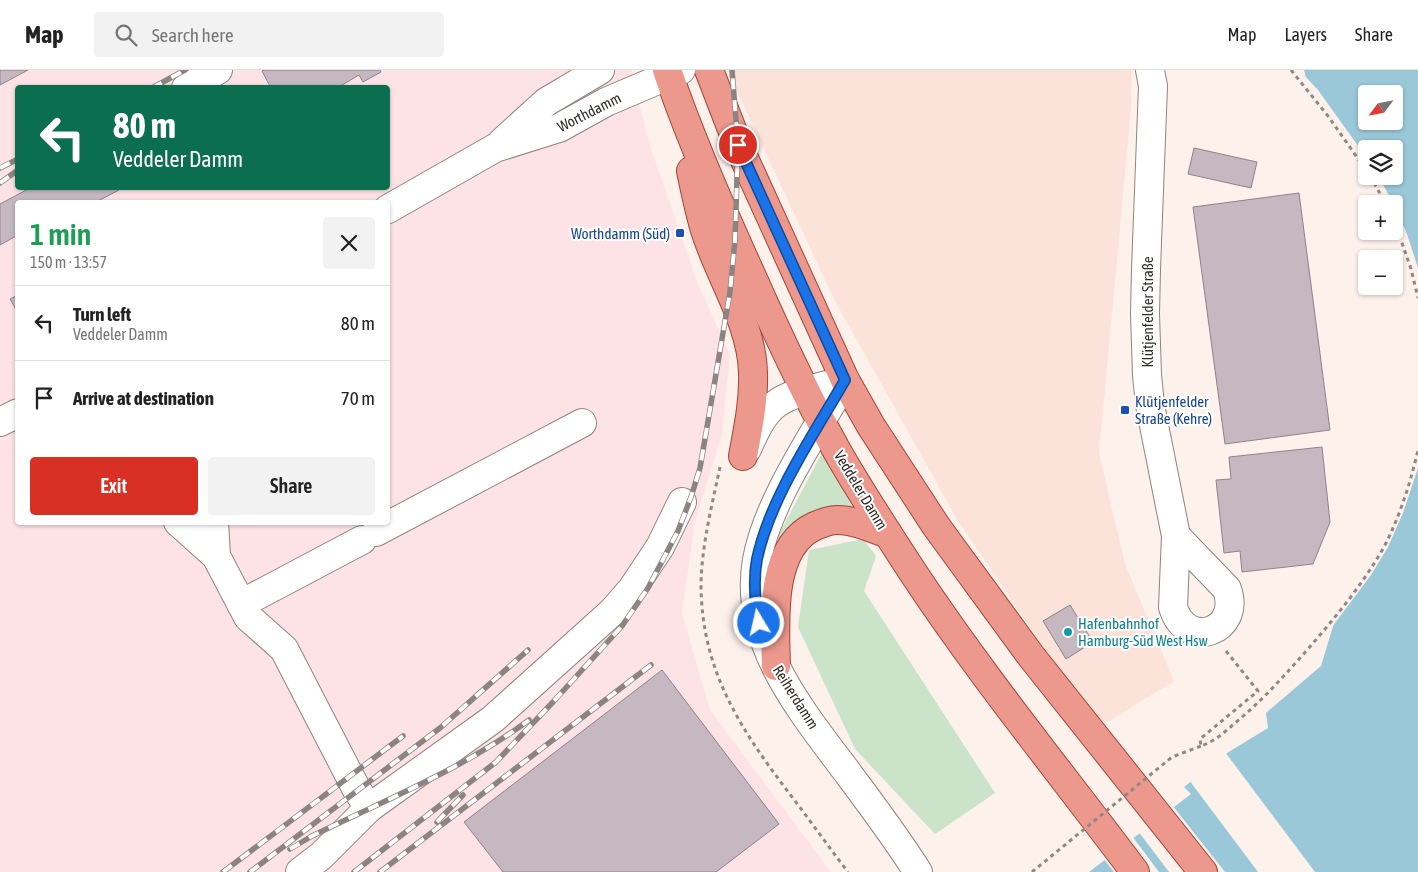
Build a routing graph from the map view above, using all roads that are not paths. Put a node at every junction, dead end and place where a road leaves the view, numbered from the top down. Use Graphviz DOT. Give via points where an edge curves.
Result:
graph roads {
  1 [pos="218,70"];
  2 [pos="600,70"];
  3 [pos="709,70"];
  4 [pos="672,72"];
  5 [pos="1154,75"];
  6 [pos="191,85"];
  7 [pos="685,122"];
  8 [pos="495,148"];
  9 [pos="390,209"];
  10 [pos="845,380"];
  11 [pos="806,390"];
  12 [pos="15,414"];
  13 [pos="822,421"];
  14 [pos="0,422"];
  15 [pos="582,423"];
  16 [pos="744,456"];
  17 [pos="682,502"];
  18 [pos="181,525"];
  19 [pos="214,525"];
  20 [pos="390,525"];
  21 [pos="390,525"];
  22 [pos="888,534"];
  23 [pos="1176,536"];
  24 [pos="216,556"];
  25 [pos="241,604"];
  26 [pos="776,666"];
  27 [pos="369,808"];
  28 [pos="300,872"];
  29 [pos="918,872"];
  30 [pos="1135,872"];
  31 [pos="1203,872"];
  1 -- 6 [label="street"];
  2 -- 8 [label="street, Worthdamm" via="546,102"];
  3 -- 10 [label="main road" via="738,145"];
  4 -- 7 [label="main road, Veddeler Damm"];
  4 -- 8 [label="street, Worthdamm" via="559,128"];
  5 -- 23 [label="street, Klütjenfelder Straße" via="1146,269 1146,375"];
  7 -- 11 [label="main road, Veddeler Damm" via="735,240"];
  7 -- 16 [label="main road" via="691,171 705,230 751,352 753,396"];
  8 -- 9 [label="street, Worthdamm"];
  10 -- 11 [label="street"];
  10 -- 13 [label="street, Reiherdamm"];
  10 -- 31 [label="main road" via="936,526 1050,680"];
  11 -- 13 [label="main road, Veddeler Damm"];
  11 -- 16 [label="street" via="781,399 772,406 758,424"];
  12 -- 14 [label="street"];
  13 -- 22 [label="main road, Veddeler Damm"];
  13 -- 26 [label="street, Reiherdamm" via="776,506 757,559 754,590 759,623"];
  15 -- 20 [label="street"];
  17 -- 27 [label="street" via="660,547 612,612 493,719"];
  18 -- 24 [label="street"];
  19 -- 24 [label="street"];
  21 -- 25 [label="street"];
  22 -- 26 [label="main road" via="836,520 810,528 800,536 787,556 780,578 775,613"];
  22 -- 30 [label="main road, Veddeler Damm" via="997,692"];
  23 -- 23 [label="street, Klütjenfelder Straße" via="1173,607 1176,617 1190,630 1210,631 1228,616 1231,599 1227,589"];
  24 -- 25 [label="street"];
  25 -- 27 [label="street" via="248,617 284,649"];
  26 -- 29 [label="street, Reiherdamm" via="816,730"];
  27 -- 28 [label="street" via="321,856"];
}
